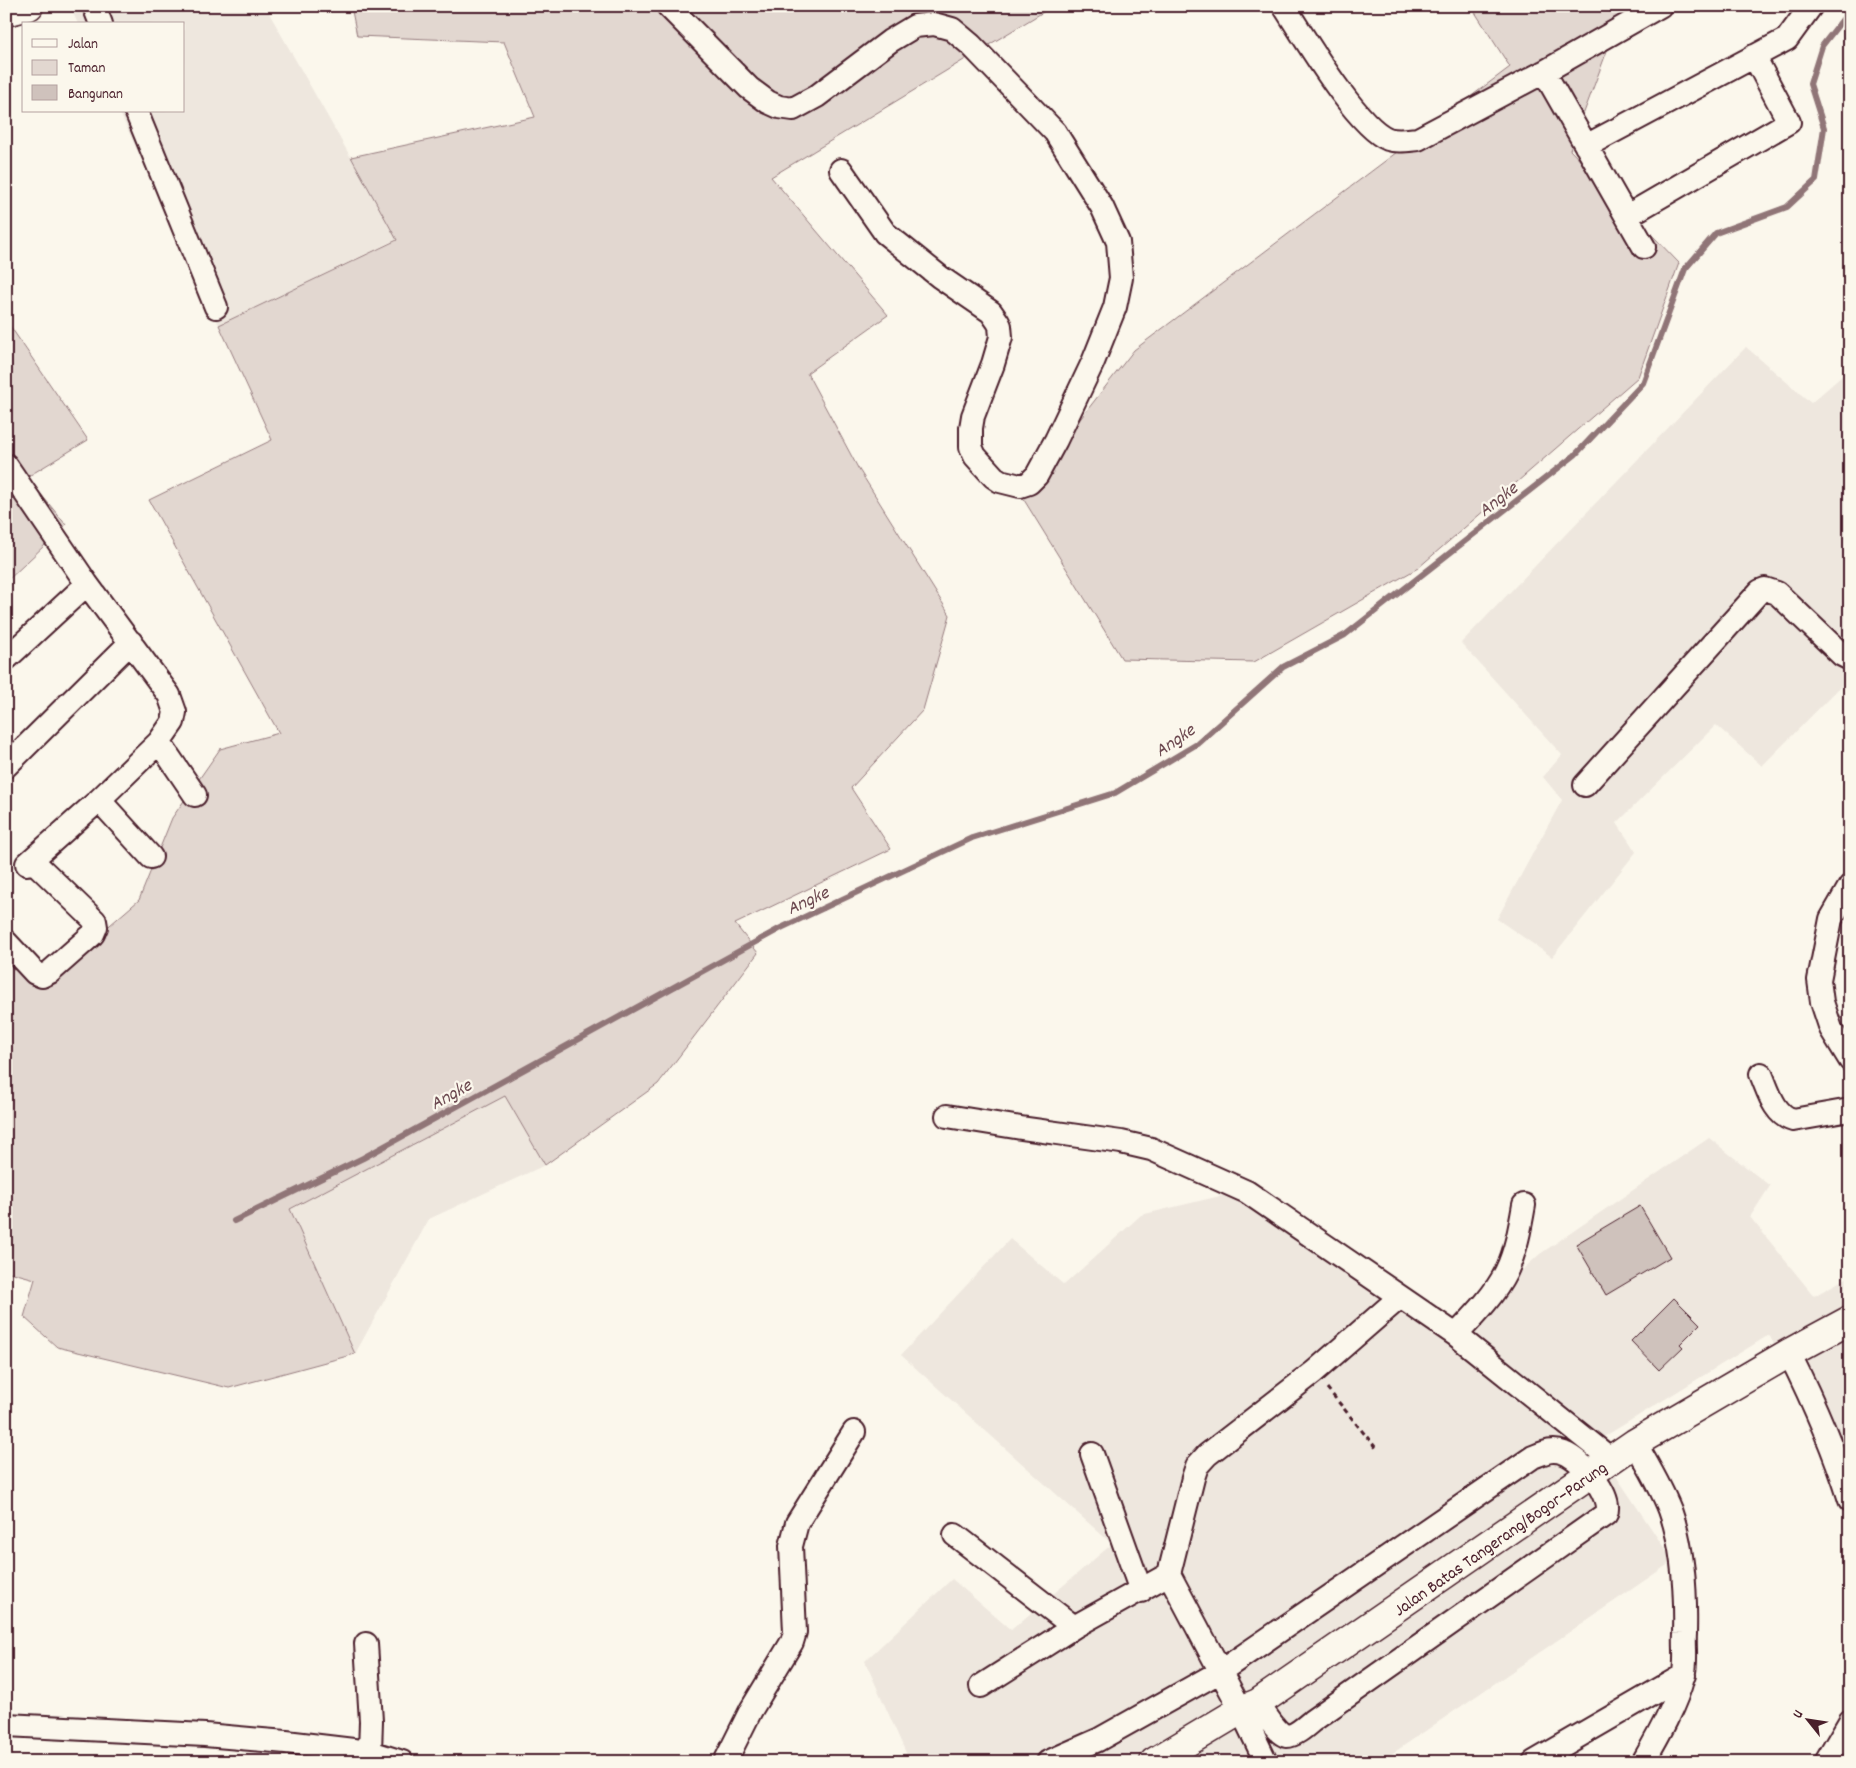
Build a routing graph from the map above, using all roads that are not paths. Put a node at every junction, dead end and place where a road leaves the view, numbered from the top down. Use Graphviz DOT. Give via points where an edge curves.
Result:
graph roads {
  1 [pos="29,6"];
  2 [pos="94,6"];
  3 [pos="668,6"];
  4 [pos="1284,6"];
  5 [pos="1660,6"];
  6 [pos="1811,6"];
  7 [pos="6,12"];
  8 [pos="100,22"];
  9 [pos="1754,56"];
  10 [pos="1544,72"];
  11 [pos="136,112"];
  12 [pos="1586,146"];
  13 [pos="841,170"];
  14 [pos="1627,216"];
  15 [pos="1644,247"];
  16 [pos="216,307"];
  17 [pos="6,464"];
  18 [pos="87,584"];
  19 [pos="131,642"];
  20 [pos="6,659"];
  21 [pos="1850,659"];
  22 [pos="159,742"];
  23 [pos="6,766"];
  24 [pos="1585,785"];
  25 [pos="195,795"];
  26 [pos="99,800"];
  27 [pos="152,857"];
  28 [pos="1850,886"];
  29 [pos="6,942"];
  30 [pos="1850,1060"];
  31 [pos="1761,1074"];
  32 [pos="1850,1110"];
  33 [pos="947,1116"];
  34 [pos="1524,1205"];
  35 [pos="1399,1298"];
  36 [pos="1850,1320"];
  37 [pos="1456,1335"];
  38 [pos="1789,1353"];
  39 [pos="854,1432"];
  40 [pos="1635,1443"];
  41 [pos="1092,1454"];
  42 [pos="1601,1466"];
  43 [pos="1850,1500"];
  44 [pos="955,1535"];
  45 [pos="1169,1574"];
  46 [pos="1141,1591"];
  47 [pos="1074,1627"];
  48 [pos="366,1644"];
  49 [pos="1220,1671"];
  50 [pos="1684,1675"];
  51 [pos="981,1686"];
  52 [pos="1250,1707"];
  53 [pos="1849,1715"];
  54 [pos="6,1725"];
  55 [pos="370,1752"];
  56 [pos="1163,1760"];
  57 [pos="402,1762"];
  58 [pos="725,1762"];
  59 [pos="1048,1762"];
  60 [pos="1266,1762"];
  61 [pos="1534,1762"];
  62 [pos="1643,1762"];
  63 [pos="1826,1762"];
  1 -- 7 [label="main road"];
  2 -- 8 [label="street"];
  3 -- 13 [label="street" via="749,88 768,102 793,109 817,96 915,26 934,24 952,29 1055,132 1102,207 1118,242 1121,278 1115,307 1093,362 1056,440 1029,483 1020,486 1000,481 985,469 971,448 973,416 1001,337 998,322 991,312 885,233"];
  4 -- 10 [label="street" via="1358,116 1388,139 1418,139"];
  5 -- 10 [label="street"];
  6 -- 9 [label="street" via="1787,39"];
  9 -- 12 [label="street"];
  9 -- 14 [label="street" via="1789,122"];
  10 -- 12 [label="street"];
  11 -- 16 [label="street"];
  12 -- 14 [label="street"];
  14 -- 15 [label="street"];
  17 -- 18 [label="street"];
  18 -- 19 [label="street"];
  18 -- 20 [label="street"];
  19 -- 22 [label="street" via="173,703 173,722"];
  19 -- 23 [label="street"];
  21 -- 24 [label="street" via="1777,593 1765,589 1760,591"];
  22 -- 25 [label="street"];
  22 -- 26 [label="street"];
  26 -- 27 [label="street"];
  26 -- 29 [label="street" via="30,862 95,921 93,934 42,976 35,973"];
  28 -- 30 [label="street" via="1831,919 1819,980 1831,1028"];
  31 -- 32 [label="street" via="1777,1109 1787,1118 1793,1120"];
  33 -- 35 [label="street" via="1152,1149 1247,1192"];
  34 -- 37 [label="street" via="1519,1236 1506,1272 1486,1302"];
  35 -- 37 [label="street"];
  35 -- 45 [label="street" via="1314,1372 1197,1466"];
  36 -- 38 [label="main road, Jalan Batas Tangerang/Bogor–Parung"];
  37 -- 42 [label="street"];
  38 -- 40 [label="main road, Jalan Batas Tangerang/Bogor–Parung"];
  38 -- 43 [label="street" via="1812,1400"];
  39 -- 58 [label="street" via="797,1524 791,1546 795,1632 792,1642 751,1710"];
  40 -- 42 [label="main road, Jalan Batas Tangerang/Bogor–Parung"];
  40 -- 50 [label="street" via="1666,1502 1678,1539 1683,1569"];
  41 -- 46 [label="street"];
  42 -- 49 [label="street" via="1565,1453 1548,1451 1533,1457"];
  42 -- 52 [label="main road, Jalan Batas Tangerang/Bogor–Parung"];
  42 -- 52 [label="street" via="1608,1504 1606,1514 1312,1721 1290,1736 1284,1736"];
  44 -- 47 [label="street"];
  45 -- 46 [label="street"];
  45 -- 49 [label="street"];
  46 -- 47 [label="street"];
  47 -- 51 [label="street"];
  48 -- 55 [label="street"];
  49 -- 52 [label="street"];
  49 -- 59 [label="street" via="1098,1740"];
  50 -- 61 [label="street"];
  50 -- 62 [label="street" via="1660,1733"];
  52 -- 56 [label="main road, Jalan Batas Tangerang/Bogor–Parung"];
  52 -- 60 [label="street"];
  53 -- 63 [label="street"];
  54 -- 55 [label="street" via="205,1735"];
  55 -- 57 [label="street"];
}
